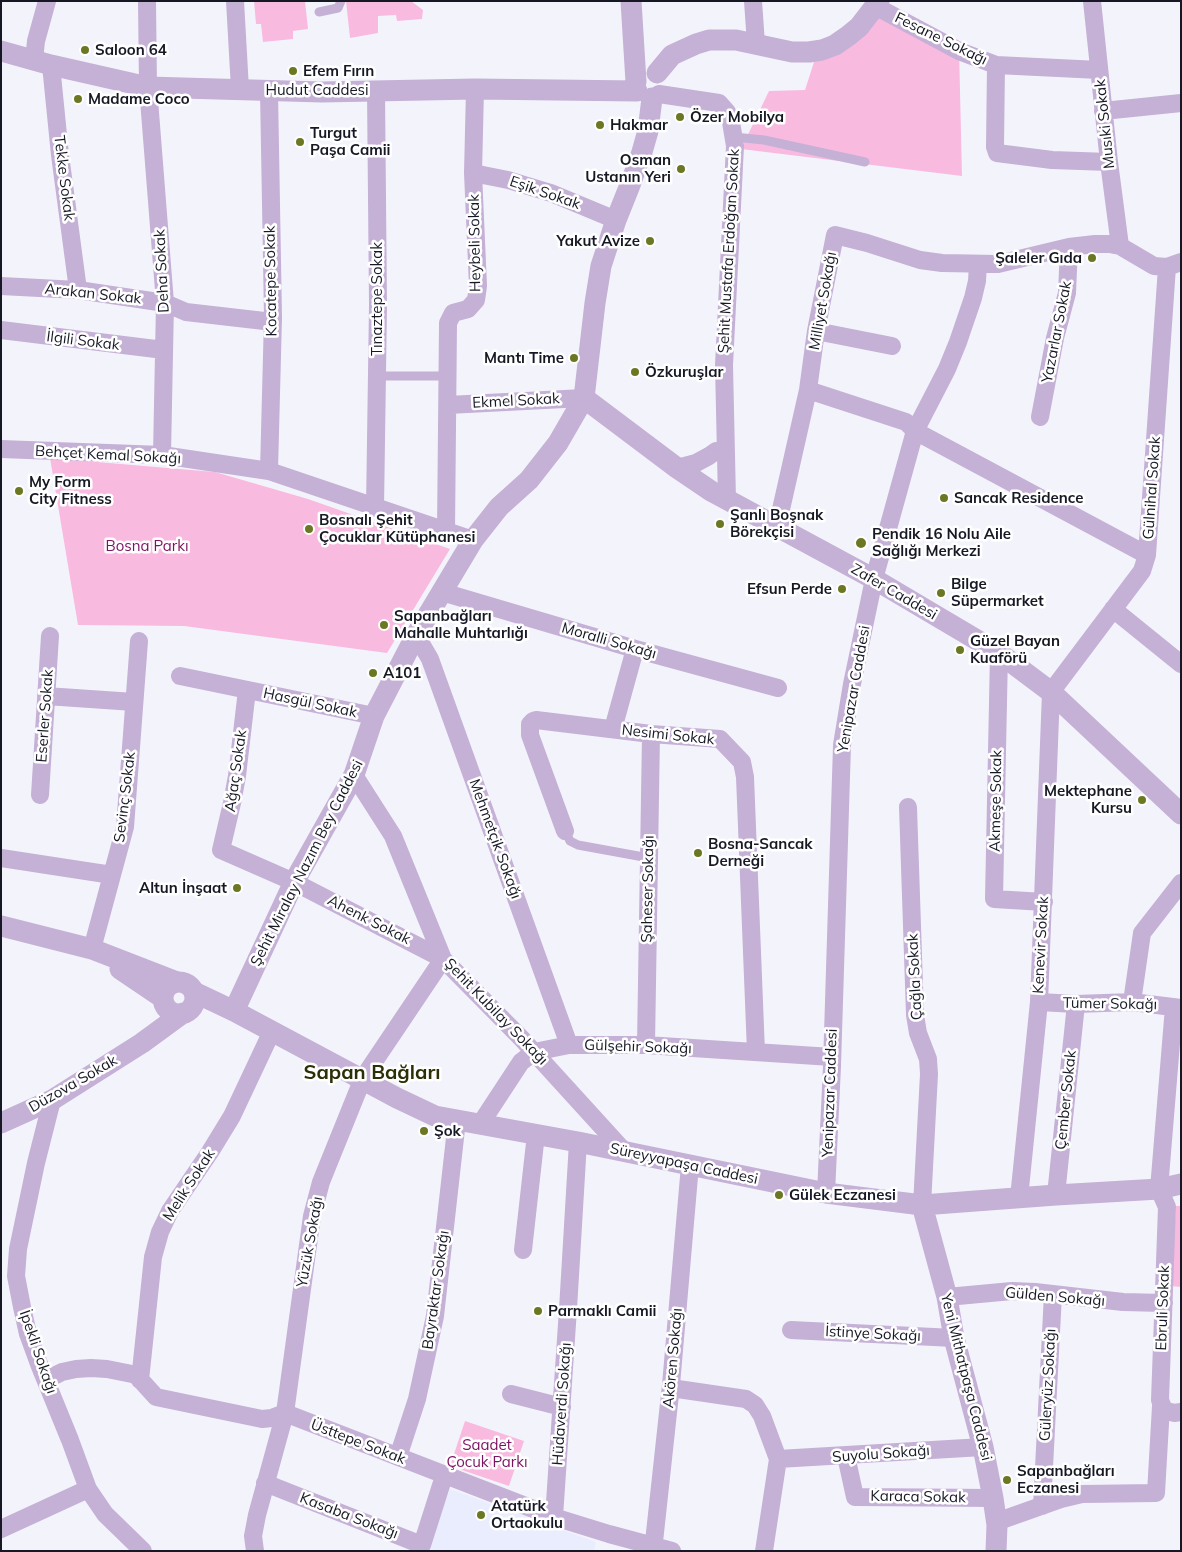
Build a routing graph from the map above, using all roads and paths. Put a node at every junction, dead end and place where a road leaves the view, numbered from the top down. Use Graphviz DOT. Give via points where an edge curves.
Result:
graph roads {
  1 [pos="47,1"];
  2 [pos="147,1"];
  3 [pos="235,1"];
  4 [pos="341,1"];
  5 [pos="631,1"];
  6 [pos="753,1"];
  7 [pos="1092,1"];
  8 [pos="877,4"];
  9 [pos="319,12"];
  10 [pos="756,44"];
  11 [pos="1,51"];
  12 [pos="43,62"];
  13 [pos="996,64"];
  14 [pos="1099,70"];
  15 [pos="649,85"];
  16 [pos="148,87"];
  17 [pos="475,88"];
  18 [pos="240,89"];
  19 [pos="269,91"];
  20 [pos="376,91"];
  21 [pos="1181,103"];
  22 [pos="1103,111"];
  23 [pos="732,129"];
  24 [pos="865,162"];
  25 [pos="1109,162"];
  26 [pos="473,173"];
  27 [pos="616,220"];
  28 [pos="1120,246"];
  29 [pos="1069,247"];
  30 [pos="978,264"];
  31 [pos="1174,265"];
  32 [pos="1,286"];
  33 [pos="78,290"];
  34 [pos="165,303"];
  35 [pos="272,322"];
  36 [pos="1,330"];
  37 [pos="816,331"];
  38 [pos="892,346"];
  39 [pos="164,350"];
  40 [pos="378,376"];
  41 [pos="447,376"];
  42 [pos="808,390"];
  43 [pos="584,398"];
  44 [pos="448,404"];
  45 [pos="1040,417"];
  46 [pos="915,431"];
  47 [pos="1,449"];
  48 [pos="716,451"];
  49 [pos="162,455"];
  50 [pos="677,468"];
  51 [pos="270,471"];
  52 [pos="722,497"];
  53 [pos="375,508"];
  54 [pos="777,527"];
  55 [pos="446,532"];
  56 [pos="473,540"];
  57 [pos="1148,555"];
  58 [pos="874,580"];
  59 [pos="442,592"];
  60 [pos="1114,609"];
  61 [pos="416,635"];
  62 [pos="50,636"];
  63 [pos="139,641"];
  64 [pos="635,649"];
  65 [pos="999,653"];
  66 [pos="1181,664"];
  67 [pos="180,676"];
  68 [pos="778,688"];
  69 [pos="246,690"];
  70 [pos="1051,692"];
  71 [pos="46,696"];
  72 [pos="134,702"];
  73 [pos="374,716"];
  74 [pos="613,729"];
  75 [pos="651,734"];
  76 [pos="354,775"];
  77 [pos="40,795"];
  78 [pos="908,807"];
  79 [pos="1181,814"];
  80 [pos="565,831"];
  81 [pos="221,850"];
  82 [pos="1,858"];
  83 [pos="649,858"];
  84 [pos="112,875"];
  85 [pos="294,882"];
  86 [pos="1181,883"];
  87 [pos="1044,902"];
  88 [pos="1,926"];
  89 [pos="92,949"];
  90 [pos="443,959"];
  91 [pos="179,1000"];
  92 [pos="1038,1002"];
  93 [pos="1132,1002"];
  94 [pos="1076,1004"];
  95 [pos="1178,1008"];
  96 [pos="234,1011"];
  97 [pos="272,1031"];
  98 [pos="570,1045"];
  99 [pos="646,1045"];
  100 [pos="534,1052"];
  101 [pos="756,1052"];
  102 [pos="832,1056"];
  103 [pos="363,1078"];
  104 [pos="52,1100"];
  105 [pos="457,1120"];
  106 [pos="1,1123"];
  107 [pos="481,1123"];
  108 [pos="536,1134"];
  109 [pos="578,1142"];
  110 [pos="624,1151"];
  111 [pos="690,1165"];
  112 [pos="1181,1184"];
  113 [pos="1159,1189"];
  114 [pos="826,1193"];
  115 [pos="1056,1195"];
  116 [pos="1181,1195"];
  117 [pos="1019,1198"];
  118 [pos="922,1205"];
  119 [pos="523,1250"];
  120 [pos="1052,1294"];
  121 [pos="947,1297"];
  122 [pos="1164,1303"];
  123 [pos="791,1330"];
  124 [pos="954,1338"];
  125 [pos="46,1380"];
  126 [pos="140,1380"];
  127 [pos="670,1388"];
  128 [pos="512,1394"];
  129 [pos="1161,1406"];
  130 [pos="562,1407"];
  131 [pos="1181,1412"];
  132 [pos="285,1413"];
  133 [pos="984,1447"];
  134 [pos="846,1456"];
  135 [pos="398,1458"];
  136 [pos="778,1459"];
  137 [pos="444,1476"];
  138 [pos="265,1483"];
  139 [pos="88,1489"];
  140 [pos="993,1498"];
  141 [pos="1042,1506"];
  142 [pos="554,1516"];
  143 [pos="996,1522"];
  144 [pos="1,1529"];
  145 [pos="653,1548"];
  146 [pos="143,1551"];
  147 [pos="254,1551"];
  148 [pos="672,1551"];
  149 [pos="764,1551"];
  150 [pos="996,1551"];
  1 -- 12 [label="street, Tekke Sokak" via="36,41"];
  2 -- 16 [label="street, Deha Sokak"];
  3 -- 18 [label="street"];
  4 -- 9 [label="lane" via="338,8"];
  5 -- 15 [label="street" via="632,37"];
  6 -- 10 [label="street"];
  7 -- 14 [label="street, Musıki Sokak"];
  8 -- 10 [label="street" via="859,27 835,45 822,50 792,52"];
  8 -- 13 [label="street, Fesane Sokağı" via="959,51"];
  10 -- 15 [label="street" via="709,40 696,44 672,55"];
  11 -- 12 [label="street, Hudut Caddesi"];
  12 -- 16 [label="street, Hudut Caddesi"];
  12 -- 33 [label="street, Tekke Sokak" via="60,155"];
  13 -- 14 [label="street, Fesane Sokağı"];
  13 -- 25 [label="street" via="997,153 1052,160"];
  14 -- 22 [label="street, Musıki Sokak"];
  15 -- 17 [label="street, Hudut Caddesi"];
  15 -- 23 [label="street" via="718,104 726,112"];
  15 -- 27 [label="street, Şehit Miralay Nazım Bey Caddesi" via="648,131"];
  16 -- 18 [label="street, Hudut Caddesi"];
  16 -- 34 [label="street, Deha Sokak"];
  17 -- 20 [label="street, Hudut Caddesi"];
  17 -- 26 [label="street, Heybeli Sokak"];
  18 -- 19 [label="street, Hudut Caddesi"];
  19 -- 20 [label="street, Hudut Caddesi"];
  19 -- 35 [label="street, Kocatepe Sokak"];
  20 -- 40 [label="street, Tınaztepe Sokak"];
  21 -- 22 [label="street"];
  22 -- 25 [label="street, Musıki Sokak"];
  23 -- 24 [label="lane" via="764,140"];
  23 -- 48 [label="street, Şehit Mustafa Erdoğan Sokak" via="726,144 714,346"];
  23 -- 52 [label="street, Şehit Mustafa Erdoğan Sokak" via="735,146 724,366"];
  25 -- 28 [label="street, Musıki Sokak"];
  26 -- 27 [label="street, Eşik Sokak" via="551,193"];
  26 -- 41 [label="street, Heybeli Sokak" via="478,286 476,300 468,309 453,313 448,323"];
  27 -- 43 [label="street, Şehit Miralay Nazım Bey Caddesi" via="600,266"];
  28 -- 29 [label="street, Milliyet Sokağı"];
  28 -- 31 [label="street, Milliyet Sokağı" via="1154,266"];
  29 -- 30 [label="street, Milliyet Sokağı" via="998,264"];
  29 -- 45 [label="street, Yazarlar Sokak" via="1066,293"];
  30 -- 37 [label="street, Milliyet Sokağı" via="920,260 835,235"];
  30 -- 46 [label="street, Yenipazar Caddesi" via="973,298 958,342"];
  31 -- 57 [label="street, Gülnihal Sokak"];
  32 -- 33 [label="street, Arakan Sokak"];
  33 -- 34 [label="street, Arakan Sokak"];
  34 -- 35 [label="street, Arakan Sokak" via="186,312"];
  34 -- 39 [label="street, Deha Sokak"];
  35 -- 51 [label="street, Kocatepe Sokak"];
  36 -- 39 [label="street, İlgili Sokak"];
  37 -- 38 [label="street"];
  37 -- 42 [label="street, Milliyet Sokağı"];
  39 -- 49 [label="street, Deha Sokak"];
  40 -- 41 [label="lane"];
  40 -- 53 [label="street, Tınaztepe Sokak"];
  41 -- 44 [label="street, Heybeli Sokak"];
  42 -- 46 [label="street" via="906,422"];
  42 -- 54 [label="street, Milliyet Sokağı"];
  43 -- 44 [label="street, Ekmel Sokak"];
  43 -- 50 [label="street, Zafer Caddesi"];
  43 -- 56 [label="street, Şehit Miralay Nazım Bey Caddesi" via="558,443 529,480 499,507"];
  44 -- 55 [label="street, Heybeli Sokak"];
  46 -- 57 [label="street"];
  46 -- 58 [label="street, Yenipazar Caddesi"];
  47 -- 49 [label="street, Behçet Kemal Sokağı"];
  48 -- 50 [label="street" via="696,463"];
  48 -- 52 [label="street, Şehit Mustafa Erdoğan Sokak"];
  49 -- 51 [label="street, Behçet Kemal Sokağı"];
  50 -- 52 [label="street, Zafer Caddesi"];
  51 -- 53 [label="street, Behçet Kemal Sokağı"];
  52 -- 54 [label="street, Zafer Caddesi"];
  53 -- 55 [label="street, Behçet Kemal Sokağı"];
  54 -- 58 [label="street, Zafer Caddesi"];
  55 -- 56 [label="street, Behçet Kemal Sokağı"];
  56 -- 59 [label="street, Şehit Miralay Nazım Bey Caddesi"];
  57 -- 60 [label="street, Gülnihal Sokak" via="1142,571"];
  58 -- 65 [label="street, Zafer Caddesi"];
  58 -- 102 [label="street, Yenipazar Caddesi" via="842,746"];
  59 -- 61 [label="street, Şehit Miralay Nazım Bey Caddesi"];
  59 -- 64 [label="street, Moralli Sokağı"];
  60 -- 66 [label="street"];
  60 -- 70 [label="street, Gülnihal Sokak"];
  61 -- 73 [label="street, Şehit Miralay Nazım Bey Caddesi"];
  61 -- 98 [label="street, Mehmetçik Sokağı" via="430,659"];
  62 -- 71 [label="street, Eserler Sokak"];
  63 -- 72 [label="street, Sevinç Sokak"];
  64 -- 68 [label="street, Moralli Sokağı"];
  64 -- 74 [label="street"];
  65 -- 70 [label="street, Zafer Caddesi"];
  65 -- 87 [label="street, Akmeşe Sokak" via="994,900"];
  67 -- 69 [label="street, Hasgül Sokak"];
  69 -- 73 [label="street, Hasgül Sokak"];
  69 -- 81 [label="street, Ağaç Sokak" via="237,776"];
  70 -- 79 [label="street, Zafer Caddesi"];
  70 -- 87 [label="street, Kenevir Sokak"];
  71 -- 72 [label="street"];
  71 -- 77 [label="street, Eserler Sokak"];
  72 -- 84 [label="street, Sevinç Sokak" via="124,827"];
  73 -- 76 [label="street, Şehit Miralay Nazım Bey Caddesi"];
  74 -- 75 [label="street, Nesimi Sokak"];
  74 -- 80 [label="street, Nesimi Sokak" via="536,720 530,724 530,735"];
  75 -- 83 [label="street, Şaheser Sokağı"];
  75 -- 101 [label="street, Nesimi Sokak" via="720,739 742,762"];
  76 -- 85 [label="street, Şehit Miralay Nazım Bey Caddesi"];
  76 -- 90 [label="street, Şehit Kubilay Sokağı" via="393,836"];
  78 -- 118 [label="street, Çağla Sokak" via="915,1016 928,1059 929,1074"];
  80 -- 83 [label="lane" via="570,841 578,845"];
  81 -- 85 [label="street, Ahenk Sokak"];
  82 -- 84 [label="street"];
  83 -- 99 [label="street, Şaheser Sokağı"];
  84 -- 89 [label="street, Sevinç Sokak"];
  85 -- 90 [label="street, Ahenk Sokak"];
  85 -- 96 [label="street, Şehit Miralay Nazım Bey Caddesi"];
  86 -- 93 [label="street" via="1142,933"];
  87 -- 92 [label="street, Kenevir Sokak"];
  88 -- 89 [label="street"];
  89 -- 91 [label="street"];
  90 -- 100 [label="street, Şehit Kubilay Sokağı"];
  90 -- 103 [label="street, Yüzük Sokağı"];
  91 -- 96 [label="street"];
  91 -- 104 [label="street, Düzova Sokak" via="142,1043"];
  92 -- 94 [label="street, Tümer Sokağı"];
  92 -- 117 [label="street, Kenevir Sokak"];
  93 -- 94 [label="street, Tümer Sokağı"];
  93 -- 95 [label="street, Tümer Sokağı"];
  94 -- 115 [label="street, Çember Sokak"];
  95 -- 113 [label="street"];
  96 -- 97 [label="street, Süreyyapaşa Caddesi"];
  97 -- 103 [label="street, Süreyyapaşa Caddesi"];
  97 -- 126 [label="street, Melik Sokak" via="232,1116 170,1211 160,1232 153,1257"];
  98 -- 99 [label="street, Gülşehir Sokağı"];
  98 -- 100 [label="street, Gülşehir Sokağı"];
  99 -- 101 [label="street, Gülşehir Sokağı"];
  100 -- 107 [label="street" via="521,1062"];
  100 -- 110 [label="street, Şehit Kubilay Sokağı"];
  101 -- 102 [label="street, Gülşehir Sokağı"];
  102 -- 114 [label="street, Yenipazar Caddesi"];
  103 -- 105 [label="street, Süreyyapaşa Caddesi" via="435,1116"];
  103 -- 132 [label="street, Yüzük Sokağı" via="321,1182 312,1216"];
  104 -- 106 [label="street, Düzova Sokak"];
  104 -- 125 [label="street, İpekli Sokağı" via="22,1225 16,1276 28,1334"];
  105 -- 107 [label="street, Süreyyapaşa Caddesi"];
  105 -- 135 [label="street, Bayraktar Sokağı" via="435,1316 417,1399"];
  107 -- 108 [label="street, Süreyyapaşa Caddesi"];
  108 -- 109 [label="street, Süreyyapaşa Caddesi"];
  108 -- 119 [label="street"];
  109 -- 110 [label="street, Süreyyapaşa Caddesi"];
  109 -- 130 [label="street, Hüdaverdi Sokağı"];
  110 -- 111 [label="street, Süreyyapaşa Caddesi"];
  111 -- 114 [label="street, Süreyyapaşa Caddesi"];
  111 -- 127 [label="street, Akören Sokağı"];
  112 -- 113 [label="street, Süreyyapaşa Caddesi"];
  113 -- 115 [label="street, Süreyyapaşa Caddesi"];
  113 -- 116 [label="street, Süreyyapaşa Caddesi"];
  113 -- 122 [label="street, Ebruli Sokak" via="1167,1207"];
  114 -- 118 [label="street, Süreyyapaşa Caddesi"];
  115 -- 117 [label="street, Süreyyapaşa Caddesi"];
  117 -- 118 [label="street, Süreyyapaşa Caddesi"];
  118 -- 121 [label="street, Yeni Mithatpaşa Caddesi"];
  120 -- 121 [label="street, Gülden Sokağı" via="1012,1291"];
  120 -- 122 [label="street, Gülden Sokağı" via="1115,1302"];
  120 -- 141 [label="street, Güleryüz Sokağı"];
  121 -- 124 [label="street, Yeni Mithatpaşa Caddesi"];
  122 -- 129 [label="street, Ebruli Sokak"];
  123 -- 124 [label="street, İstinye Sokağı"];
  124 -- 133 [label="street, Yeni Mithatpaşa Caddesi"];
  125 -- 126 [label="street" via="62,1372 91,1368 132,1374"];
  125 -- 139 [label="street, İpekli Sokağı"];
  126 -- 132 [label="street" via="156,1397 262,1418"];
  127 -- 136 [label="street" via="746,1399 755,1405"];
  127 -- 145 [label="street, Akören Sokağı"];
  128 -- 130 [label="street"];
  129 -- 131 [label="street" via="1169,1412"];
  129 -- 141 [label="street, Ebruli Sokak" via="1156,1492 1082,1494"];
  130 -- 142 [label="street, Hüdaverdi Sokağı"];
  132 -- 135 [label="street, Üsttepe Sokak"];
  132 -- 138 [label="street, Yüzük Sokağı"];
  133 -- 134 [label="street, Suyolu Sokağı"];
  133 -- 140 [label="street, Yeni Mithatpaşa Caddesi"];
  134 -- 136 [label="street, Suyolu Sokağı"];
  134 -- 140 [label="street, Karaca Sokak" via="855,1497"];
  135 -- 137 [label="street, Üsttepe Sokak"];
  136 -- 149 [label="street"];
  137 -- 138 [label="street, Kasaba Sokağı" via="422,1544"];
  137 -- 142 [label="street, Üsttepe Sokak"];
  138 -- 147 [label="street, Yüzük Sokağı" via="253,1536"];
  139 -- 144 [label="street"];
  139 -- 146 [label="street, İpekli Sokağı" via="105,1514"];
  140 -- 143 [label="street, Yeni Mithatpaşa Caddesi"];
  141 -- 143 [label="street"];
  142 -- 145 [label="street, Üsttepe Sokak"];
  143 -- 150 [label="street, Yeni Mithatpaşa Caddesi"];
  145 -- 148 [label="street, Üsttepe Sokak"];
}
